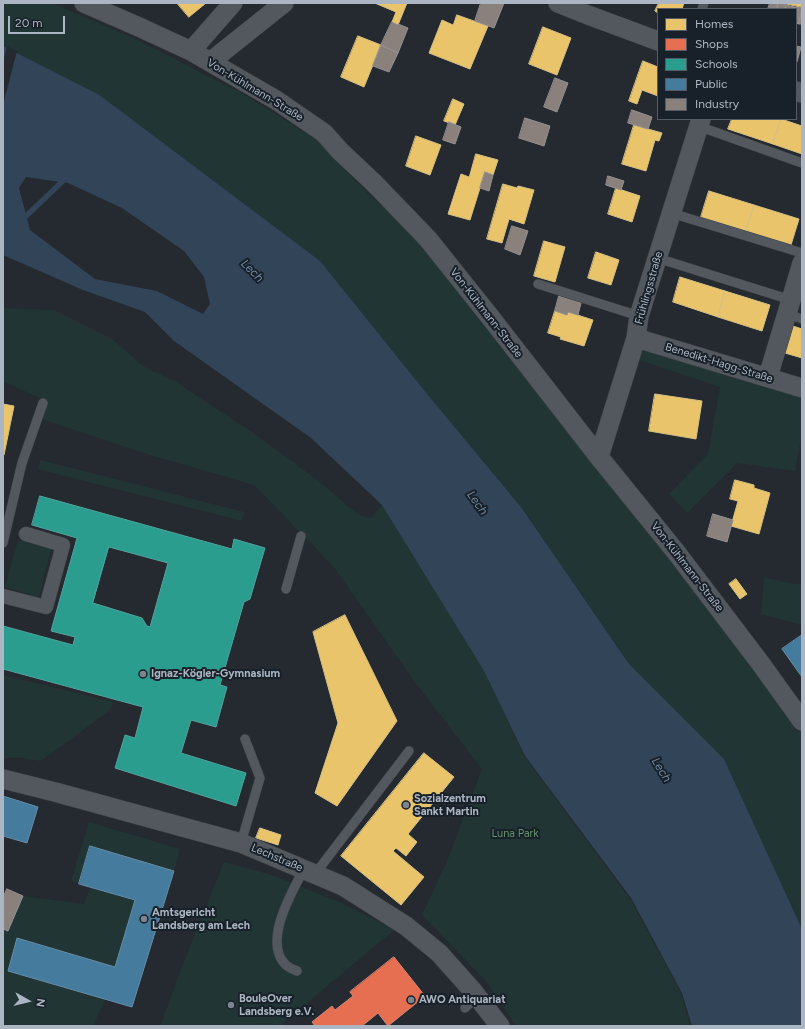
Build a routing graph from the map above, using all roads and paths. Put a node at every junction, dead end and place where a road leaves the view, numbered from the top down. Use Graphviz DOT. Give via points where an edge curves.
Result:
graph roads {
  1 [pos="84,3"];
  2 [pos="233,3"];
  3 [pos="284,3"];
  4 [pos="558,3"];
  5 [pos="657,40"];
  6 [pos="191,51"];
  7 [pos="210,62"];
  8 [pos="699,123"];
  9 [pos="802,162"];
  10 [pos="671,213"];
  11 [pos="802,253"];
  12 [pos="657,258"];
  13 [pos="802,263"];
  14 [pos="538,284"];
  15 [pos="793,311"];
  16 [pos="639,316"];
  17 [pos="636,338"];
  18 [pos="768,377"];
  19 [pos="802,388"];
  20 [pos="43,403"];
  21 [pos="599,457"];
  22 [pos="26,534"];
  23 [pos="301,536"];
  24 [pos="3,543"];
  25 [pos="286,589"];
  26 [pos="3,596"];
  27 [pos="802,721"];
  28 [pos="245,739"];
  29 [pos="408,751"];
  30 [pos="3,779"];
  31 [pos="241,843"];
  32 [pos="309,872"];
  33 [pos="297,971"];
  34 [pos="500,1026"];
  1 -- 6 [label="street, Von-Kühlmann-Straße"];
  2 -- 6 [label="street"];
  3 -- 7 [label="street"];
  4 -- 5 [label="street"];
  6 -- 7 [label="street, Von-Kühlmann-Straße"];
  7 -- 21 [label="street, Von-Kühlmann-Straße" via="276,100 324,133 418,227"];
  8 -- 9 [label="lane"];
  8 -- 10 [label="street, Frühlingsstraße"];
  10 -- 11 [label="lane"];
  10 -- 12 [label="street, Frühlingsstraße"];
  12 -- 15 [label="lane"];
  12 -- 16 [label="street, Frühlingsstraße"];
  13 -- 15 [label="street"];
  14 -- 16 [label="lane"];
  15 -- 18 [label="street"];
  16 -- 17 [label="street, Frühlingsstraße"];
  17 -- 18 [label="street, Benedikt-Hagg-Straße"];
  17 -- 21 [label="street, Frühlingsstraße"];
  18 -- 19 [label="street, Benedikt-Hagg-Straße"];
  20 -- 24 [label="lane" via="22,463"];
  21 -- 27 [label="street, Von-Kühlmann-Straße" via="676,552"];
  22 -- 26 [label="street" via="63,545 46,607"];
  23 -- 25 [label="lane"];
  28 -- 31 [label="lane" via="260,778"];
  29 -- 32 [label="lane"];
  30 -- 31 [label="street, Lechstraße"];
  31 -- 32 [label="street, Lechstraße"];
  32 -- 33 [label="lane" via="282,915 277,937 279,955 284,963"];
  32 -- 34 [label="street, Lechstraße" via="343,886 408,927 439,953 471,1002"];
}
